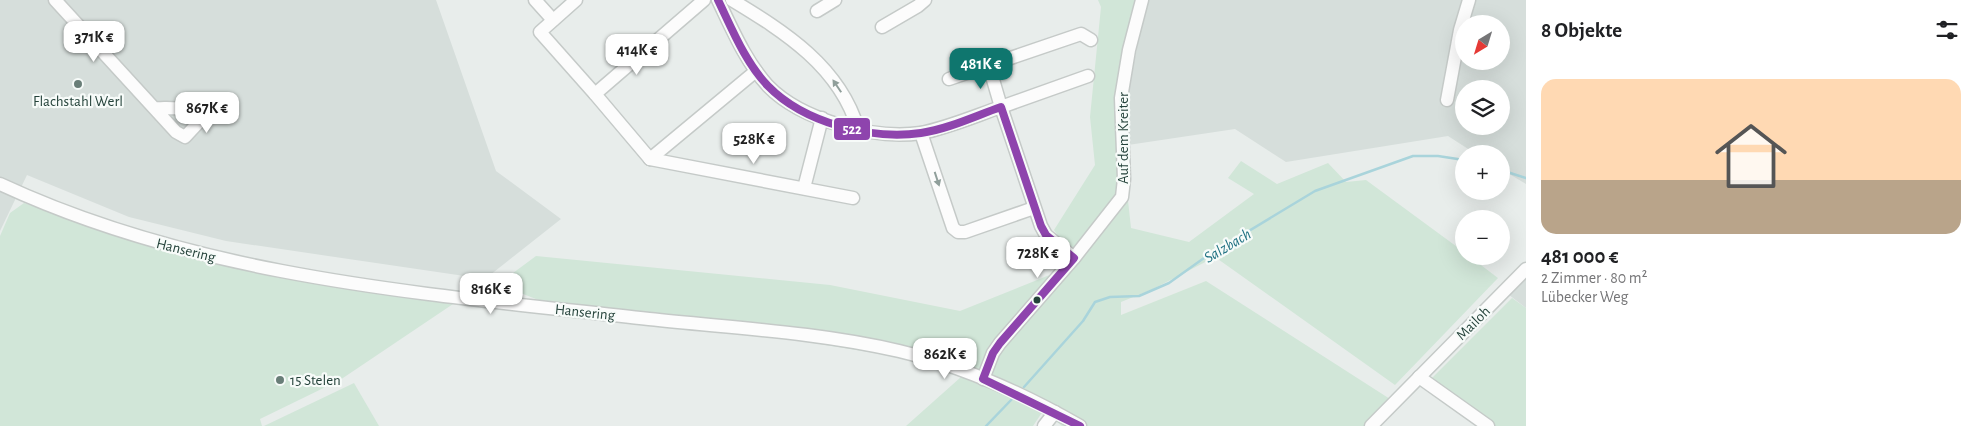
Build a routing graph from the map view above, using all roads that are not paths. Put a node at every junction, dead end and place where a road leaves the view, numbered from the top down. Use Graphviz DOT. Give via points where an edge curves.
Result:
graph roads {
  1 [pos="55,0"];
  2 [pos="535,0"];
  3 [pos="576,0"];
  4 [pos="704,0"];
  5 [pos="718,0"];
  6 [pos="732,0"];
  7 [pos="835,0"];
  8 [pos="924,0"];
  9 [pos="1142,0"];
  10 [pos="1469,0"];
  11 [pos="817,12"];
  12 [pos="553,20"];
  13 [pos="882,27"];
  14 [pos="1091,40"];
  15 [pos="988,66"];
  16 [pos="756,70"];
  17 [pos="1088,76"];
  18 [pos="949,79"];
  19 [pos="595,94"];
  20 [pos="1447,100"];
  21 [pos="1001,107"];
  22 [pos="154,108"];
  23 [pos="822,118"];
  24 [pos="858,129"];
  25 [pos="921,133"];
  26 [pos="650,159"];
  27 [pos="0,184"];
  28 [pos="804,188"];
  29 [pos="853,198"];
  30 [pos="1034,208"];
  31 [pos="1074,258"];
  32 [pos="1526,270"];
  33 [pos="1419,377"];
  34 [pos="984,379"];
  35 [pos="1055,412"];
  36 [pos="1044,426"];
  37 [pos="1080,426"];
  38 [pos="1371,426"];
  39 [pos="1488,426"];
  1 -- 22 [label="street"];
  2 -- 12 [label="street"];
  3 -- 12 [label="street"];
  4 -- 19 [label="street"];
  5 -- 16 [label="street"];
  24 -- 6 [label="street, one-way" via="847,100 831,76 807,51"];
  7 -- 11 [label="street"];
  8 -- 13 [label="street"];
  9 -- 31 [label="street, Auf dem Kreiter" via="1121,98 1122,197"];
  10 -- 20 [label="street"];
  12 -- 19 [label="street" via="540,32"];
  14 -- 15 [label="street" via="1081,34"];
  15 -- 18 [label="street"];
  15 -- 21 [label="street"];
  16 -- 23 [label="street" via="789,103"];
  16 -- 26 [label="street"];
  17 -- 21 [label="street"];
  19 -- 26 [label="street"];
  21 -- 25 [label="street"];
  21 -- 30 [label="street"];
  23 -- 24 [label="street"];
  23 -- 28 [label="street"];
  24 -- 25 [label="street" via="893,135"];
  25 -- 30 [label="street, one-way" via="953,228 958,232"];
  26 -- 28 [label="street"];
  27 -- 34 [label="street, Hansering" via="134,236 274,272 372,287 869,345"];
  28 -- 29 [label="street"];
  30 -- 31 [label="street" via="1046,235"];
  31 -- 34 [label="street, Auf dem Kreiter" via="1000,343"];
  32 -- 33 [label="street, Mailoh"];
  33 -- 38 [label="street, Mailoh"];
  33 -- 39 [label="street"];
  34 -- 35 [label="street, Hansering"];
  35 -- 36 [label="street"];
  35 -- 37 [label="street, Hansering"];
}
